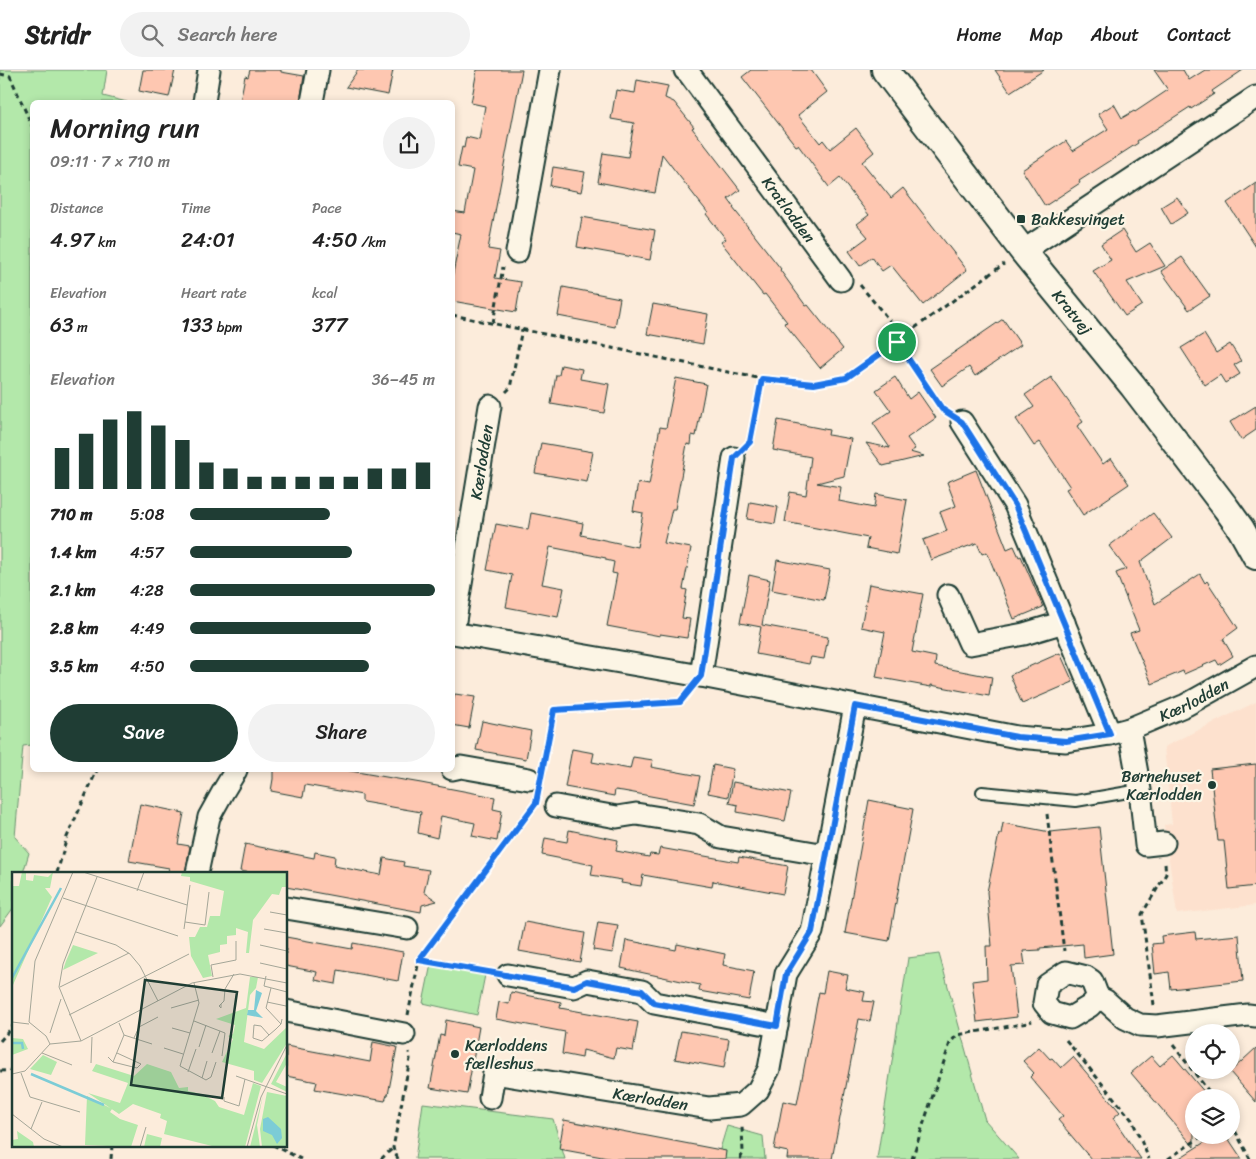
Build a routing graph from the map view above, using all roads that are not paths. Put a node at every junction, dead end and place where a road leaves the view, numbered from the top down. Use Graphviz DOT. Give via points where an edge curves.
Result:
graph roads {
  1 [pos="209,70"];
  2 [pos="318,70"];
  3 [pos="550,70"];
  4 [pos="685,70"];
  5 [pos="885,70"];
  6 [pos="1256,97"];
  7 [pos="204,100"];
  8 [pos="312,100"];
  9 [pos="1023,251"];
  10 [pos="517,252"];
  11 [pos="841,280"];
  12 [pos="490,406"];
  13 [pos="962,422"];
  14 [pos="734,458"];
  15 [pos="1256,556"];
  16 [pos="948,595"];
  17 [pos="455,615"];
  18 [pos="1064,622"];
  19 [pos="455,634"];
  20 [pos="1256,666"];
  21 [pos="701,676"];
  22 [pos="855,706"];
  23 [pos="1119,732"];
  24 [pos="455,769"];
  25 [pos="235,772"];
  26 [pos="536,775"];
  27 [pos="1140,790"];
  28 [pos="982,792"];
  29 [pos="546,805"];
  30 [pos="1164,843"];
  31 [pos="826,855"];
  32 [pos="197,872"];
  33 [pos="288,908"];
  34 [pos="408,928"];
  35 [pos="508,975"];
  36 [pos="1098,998"];
  37 [pos="288,1011"];
  38 [pos="1256,1016"];
  39 [pos="777,1026"];
  40 [pos="404,1034"];
  41 [pos="490,1098"];
  1 -- 7 [label="street"];
  2 -- 8 [label="street"];
  3 -- 10 [label="street"];
  4 -- 11 [label="street, Kratlodden"];
  5 -- 9 [label="street, Kratvej"];
  6 -- 9 [label="street"];
  9 -- 15 [label="street, Kratvej" via="1133,386 1241,529"];
  12 -- 17 [label="street, Kærlodden"];
  13 -- 18 [label="street" via="1015,505"];
  14 -- 21 [label="street"];
  16 -- 18 [label="street" via="970,644 1024,634"];
  18 -- 23 [label="street"];
  19 -- 21 [label="street, Kærlodden"];
  20 -- 23 [label="street, Kærlodden" via="1186,706"];
  21 -- 22 [label="street, Kærlodden"];
  22 -- 23 [label="street, Kærlodden" via="1017,737 1066,741"];
  22 -- 31 [label="street"];
  23 -- 27 [label="street"];
  24 -- 26 [label="street"];
  25 -- 32 [label="street" via="209,817"];
  27 -- 28 [label="lane" via="1076,801"];
  27 -- 30 [label="street" via="1146,845"];
  29 -- 31 [label="street" via="617,817 636,814 699,824 721,837"];
  31 -- 39 [label="street" via="812,932 786,974"];
  33 -- 34 [label="street"];
  35 -- 39 [label="street" via="574,987 587,981 642,991 654,1003"];
  36 -- 36 [label="street" via="1092,981 1066,972 1047,985 1044,1003 1052,1013 1070,1018"];
  36 -- 38 [label="street" via="1140,1025"];
  37 -- 40 [label="street"];
  39 -- 41 [label="street, Kærlodden" via="769,1069 758,1090 741,1105 710,1108 494,1073"];
}
